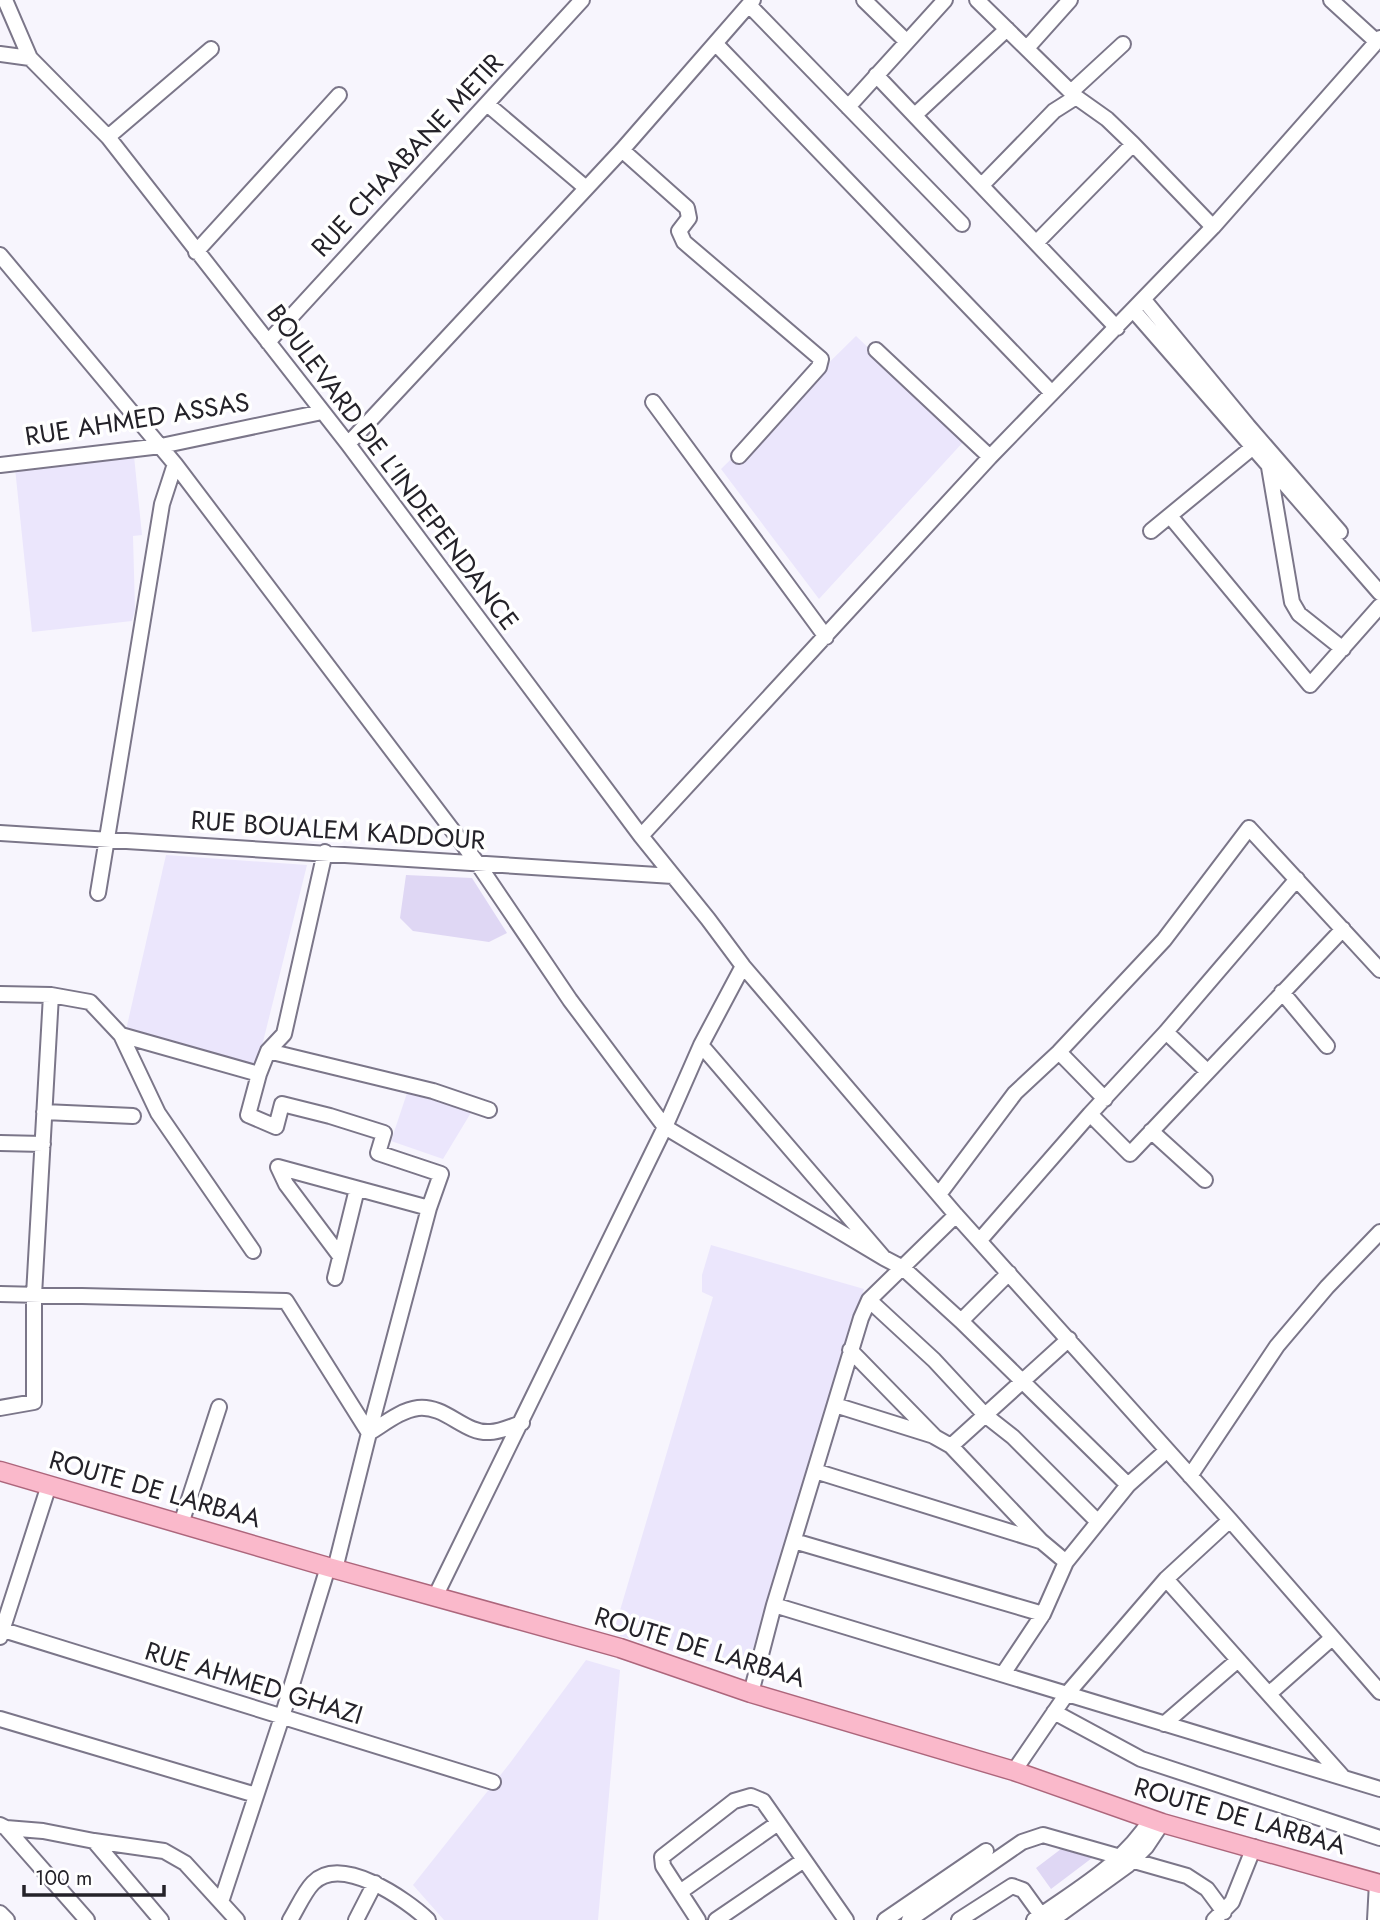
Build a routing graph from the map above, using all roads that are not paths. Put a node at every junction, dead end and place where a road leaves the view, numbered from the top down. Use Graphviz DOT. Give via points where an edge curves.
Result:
graph roads {
  1 [pos="5,0"];
  2 [pos="582,0"];
  3 [pos="864,0"];
  4 [pos="945,0"];
  5 [pos="1070,0"];
  6 [pos="1331,0"];
  7 [pos="751,2"];
  8 [pos="986,3"];
  9 [pos="1007,29"];
  10 [pos="1378,40"];
  11 [pos="907,42"];
  12 [pos="716,44"];
  13 [pos="1124,44"];
  14 [pos="211,48"];
  15 [pos="1027,48"];
  16 [pos="0,54"];
  17 [pos="30,58"];
  18 [pos="876,75"];
  19 [pos="1074,94"];
  20 [pos="340,95"];
  21 [pos="487,104"];
  22 [pos="848,107"];
  23 [pos="915,115"];
  24 [pos="108,138"];
  25 [pos="1133,144"];
  26 [pos="622,150"];
  27 [pos="982,185"];
  28 [pos="586,188"];
  29 [pos="962,224"];
  30 [pos="1213,227"];
  31 [pos="1036,243"];
  32 [pos="196,252"];
  33 [pos="0,255"];
  34 [pos="1139,306"];
  35 [pos="1117,328"];
  36 [pos="268,342"];
  37 [pos="876,350"];
  38 [pos="1051,392"];
  39 [pos="653,402"];
  40 [pos="322,412"];
  41 [pos="348,444"];
  42 [pos="161,446"];
  43 [pos="1253,447"];
  44 [pos="739,456"];
  45 [pos="989,457"];
  46 [pos="175,464"];
  47 [pos="0,465"];
  48 [pos="1269,466"];
  49 [pos="1170,516"];
  50 [pos="1151,531"];
  51 [pos="1380,579"];
  52 [pos="1380,593"];
  53 [pos="1380,606"];
  54 [pos="826,637"];
  55 [pos="1343,649"];
  56 [pos="0,833"];
  57 [pos="641,836"];
  58 [pos="108,840"];
  59 [pos="325,852"];
  60 [pos="478,864"];
  61 [pos="673,876"];
  62 [pos="1297,879"];
  63 [pos="98,893"];
  64 [pos="1343,929"];
  65 [pos="743,966"];
  66 [pos="1380,970"];
  67 [pos="1282,992"];
  68 [pos="0,993"];
  69 [pos="51,995"];
  70 [pos="1167,1032"];
  71 [pos="121,1035"];
  72 [pos="701,1045"];
  73 [pos="1327,1045"];
  74 [pos="268,1051"];
  75 [pos="1059,1052"];
  76 [pos="1208,1071"];
  77 [pos="259,1074"];
  78 [pos="1105,1098"];
  79 [pos="489,1110"];
  80 [pos="44,1112"];
  81 [pos="1090,1114"];
  82 [pos="133,1116"];
  83 [pos="665,1127"];
  84 [pos="1151,1131"];
  85 [pos="0,1143"];
  86 [pos="44,1144"];
  87 [pos="1205,1180"];
  88 [pos="357,1189"];
  89 [pos="940,1193"];
  90 [pos="429,1208"];
  91 [pos="956,1215"];
  92 [pos="1380,1231"];
  93 [pos="980,1240"];
  94 [pos="253,1251"];
  95 [pos="340,1256"];
  96 [pos="884,1258"];
  97 [pos="904,1268"];
  98 [pos="1009,1273"];
  99 [pos="335,1278"];
  100 [pos="0,1294"];
  101 [pos="34,1295"];
  102 [pos="869,1300"];
  103 [pos="961,1321"];
  104 [pos="1069,1339"];
  105 [pos="850,1350"];
  106 [pos="1022,1380"];
  107 [pos="835,1405"];
  108 [pos="219,1407"];
  109 [pos="0,1408"];
  110 [pos="985,1415"];
  111 [pos="522,1423"];
  112 [pos="369,1433"];
  113 [pos="935,1437"];
  114 [pos="951,1446"];
  115 [pos="1166,1451"];
  116 [pos="0,1471"];
  117 [pos="814,1471"];
  118 [pos="1189,1476"];
  119 [pos="49,1485"];
  120 [pos="1128,1485"];
  121 [pos="1230,1520"];
  122 [pos="1098,1522"];
  123 [pos="181,1524"];
  124 [pos="794,1541"];
  125 [pos="1041,1541"];
  126 [pos="1066,1562"];
  127 [pos="332,1568"];
  128 [pos="1166,1579"];
  129 [pos="435,1597"];
  130 [pos="774,1605"];
  131 [pos="1043,1614"];
  132 [pos="1,1632"];
  133 [pos="1332,1638"];
  134 [pos="1238,1660"];
  135 [pos="1003,1674"];
  136 [pos="1380,1692"];
  137 [pos="751,1693"];
  138 [pos="1270,1693"];
  139 [pos="1066,1695"];
  140 [pos="1054,1712"];
  141 [pos="282,1717"];
  142 [pos="0,1719"];
  143 [pos="1164,1724"];
  144 [pos="1014,1771"];
  145 [pos="1343,1777"];
  146 [pos="493,1782"];
  147 [pos="1380,1788"];
  148 [pos="256,1795"];
  149 [pos="1156,1821"];
  150 [pos="778,1823"];
  151 [pos="3,1827"];
  152 [pos="1380,1838"];
  153 [pos="94,1842"];
  154 [pos="1254,1847"];
  155 [pos="986,1851"];
  156 [pos="1128,1858"];
  157 [pos="804,1860"];
  158 [pos="375,1883"];
  159 [pos="1378,1884"];
  160 [pos="680,1892"];
  161 [pos="221,1902"];
  162 [pos="0,1913"];
  163 [pos="1219,1916"];
  164 [pos="420,1917"];
  165 [pos="1042,1918"];
  166 [pos="6,1920"];
  167 [pos="87,1920"];
  168 [pos="161,1920"];
  169 [pos="237,1920"];
  170 [pos="290,1920"];
  171 [pos="356,1920"];
  172 [pos="698,1920"];
  173 [pos="716,1920"];
  174 [pos="846,1920"];
  175 [pos="885,1920"];
  176 [pos="909,1920"];
  177 [pos="959,1920"];
  178 [pos="1375,1920"];
  1 -- 17 [label="street, BOULEVARD DE L'INDEPENDANCE"];
  2 -- 21 [label="street, RUE CHAABANE METIR"];
  3 -- 11 [label="street"];
  4 -- 11 [label="street"];
  5 -- 15 [label="street"];
  6 -- 10 [label="street"];
  7 -- 12 [label="street"];
  7 -- 22 [label="street"];
  8 -- 9 [label="street"];
  9 -- 15 [label="street"];
  9 -- 23 [label="street"];
  10 -- 30 [label="street"];
  11 -- 18 [label="street"];
  12 -- 26 [label="street"];
  12 -- 38 [label="street"];
  13 -- 19 [label="street"];
  14 -- 24 [label="street"];
  15 -- 19 [label="street"];
  16 -- 17 [label="street"];
  17 -- 24 [label="street, BOULEVARD DE L'INDEPENDANCE"];
  18 -- 22 [label="street"];
  18 -- 23 [label="street"];
  19 -- 25 [label="street"];
  19 -- 27 [label="street"];
  20 -- 32 [label="street"];
  21 -- 28 [label="street"];
  21 -- 36 [label="street, RUE CHAABANE METIR"];
  22 -- 29 [label="street"];
  23 -- 27 [label="street"];
  24 -- 32 [label="street, BOULEVARD DE L'INDEPENDANCE"];
  25 -- 30 [label="street"];
  25 -- 31 [label="street"];
  26 -- 28 [label="street"];
  26 -- 44 [label="street" via="689,211 680,231 684,242 821,359 819,367"];
  27 -- 31 [label="street"];
  28 -- 41 [label="street"];
  30 -- 34 [label="street"];
  31 -- 35 [label="street"];
  32 -- 36 [label="street, BOULEVARD DE L'INDEPENDANCE"];
  33 -- 42 [label="street"];
  34 -- 35 [label="street"];
  34 -- 43 [label="street"];
  34 -- 51 [label="street"];
  35 -- 38 [label="street"];
  36 -- 40 [label="street, BOULEVARD DE L'INDEPENDANCE"];
  37 -- 45 [label="street"];
  38 -- 45 [label="street"];
  39 -- 54 [label="street"];
  40 -- 41 [label="street, BOULEVARD DE L'INDEPENDANCE"];
  40 -- 42 [label="street, RUE AHMED ASSAS"];
  41 -- 57 [label="street, BOULEVARD DE L'INDEPENDANCE"];
  42 -- 46 [label="street"];
  42 -- 47 [label="street, RUE AHMED ASSAS"];
  43 -- 48 [label="street"];
  43 -- 49 [label="street"];
  45 -- 54 [label="street"];
  46 -- 58 [label="street" via="162,504"];
  46 -- 60 [label="street"];
  48 -- 52 [label="street"];
  48 -- 55 [label="street" via="1292,602 1299,614"];
  49 -- 50 [label="street"];
  49 -- 55 [label="street" via="1308,684"];
  53 -- 55 [label="street"];
  54 -- 57 [label="street"];
  56 -- 58 [label="street, RUE BOUALEM KADDOUR"];
  57 -- 61 [label="street, BOULEVARD DE L'INDEPENDANCE"];
  58 -- 59 [label="street, RUE BOUALEM KADDOUR"];
  58 -- 63 [label="street"];
  59 -- 60 [label="street, RUE BOUALEM KADDOUR"];
  59 -- 74 [label="street" via="284,1034"];
  60 -- 61 [label="street, RUE BOUALEM KADDOUR"];
  60 -- 83 [label="street" via="570,1000"];
  61 -- 65 [label="street, BOULEVARD DE L'INDEPENDANCE"];
  62 -- 64 [label="street"];
  62 -- 70 [label="street"];
  62 -- 75 [label="street" via="1249,828 1164,940"];
  64 -- 66 [label="street"];
  64 -- 67 [label="street"];
  65 -- 72 [label="street"];
  65 -- 89 [label="street, BOULEVARD DE L'INDEPENDANCE"];
  67 -- 73 [label="street"];
  67 -- 76 [label="street"];
  68 -- 69 [label="street"];
  69 -- 71 [label="street" via="90,1002"];
  69 -- 80 [label="street"];
  70 -- 76 [label="street"];
  70 -- 78 [label="street"];
  71 -- 77 [label="street"];
  71 -- 94 [label="street" via="158,1113"];
  72 -- 83 [label="street"];
  72 -- 96 [label="street"];
  74 -- 77 [label="street"];
  74 -- 79 [label="street" via="433,1091"];
  75 -- 78 [label="street"];
  75 -- 89 [label="street" via="1015,1093"];
  76 -- 84 [label="street"];
  77 -- 90 [label="street" via="248,1115 276,1127 282,1104 384,1133 378,1153 442,1174"];
  78 -- 81 [label="street"];
  80 -- 82 [label="street"];
  80 -- 86 [label="street"];
  81 -- 84 [label="street" via="1130,1154"];
  81 -- 93 [label="street"];
  83 -- 96 [label="street"];
  83 -- 111 [label="street"];
  84 -- 87 [label="street"];
  85 -- 86 [label="street"];
  86 -- 101 [label="street"];
  88 -- 90 [label="street"];
  88 -- 95 [label="street"];
  88 -- 95 [label="street" via="278,1167"];
  89 -- 91 [label="street, BOULEVARD DE L'INDEPENDANCE"];
  90 -- 112 [label="street"];
  91 -- 93 [label="street, BOULEVARD DE L'INDEPENDANCE"];
  91 -- 97 [label="street"];
  92 -- 118 [label="street" via="1277,1346"];
  93 -- 98 [label="street, BOULEVARD DE L'INDEPENDANCE"];
  95 -- 99 [label="street"];
  96 -- 97 [label="street"];
  97 -- 102 [label="street"];
  97 -- 103 [label="street"];
  98 -- 103 [label="street"];
  98 -- 104 [label="street, BOULEVARD DE L'INDEPENDANCE"];
  100 -- 101 [label="street"];
  101 -- 109 [label="street" via="34,1402"];
  101 -- 112 [label="street" via="286,1301"];
  102 -- 105 [label="street"];
  102 -- 110 [label="street"];
  103 -- 106 [label="street"];
  104 -- 106 [label="street"];
  104 -- 115 [label="street, BOULEVARD DE L'INDEPENDANCE"];
  105 -- 107 [label="street"];
  105 -- 113 [label="street"];
  106 -- 110 [label="street"];
  106 -- 120 [label="street"];
  107 -- 113 [label="street"];
  107 -- 117 [label="street"];
  108 -- 123 [label="street"];
  110 -- 114 [label="street"];
  110 -- 122 [label="street"];
  111 -- 112 [label="street" via="493,1433 481,1432 434,1409 418,1408"];
  111 -- 129 [label="street"];
  112 -- 127 [label="street"];
  113 -- 114 [label="street"];
  114 -- 125 [label="street"];
  115 -- 118 [label="street, BOULEVARD DE L'INDEPENDANCE"];
  115 -- 120 [label="street"];
  116 -- 119 [label="main road, ROUTE DE LARBAA"];
  117 -- 124 [label="street"];
  117 -- 125 [label="street"];
  118 -- 121 [label="street, BOULEVARD DE L'INDEPENDANCE"];
  119 -- 123 [label="main road, ROUTE DE LARBAA"];
  119 -- 132 [label="street"];
  120 -- 122 [label="street"];
  121 -- 128 [label="street"];
  121 -- 133 [label="street, BOULEVARD DE L'INDEPENDANCE"];
  122 -- 126 [label="street"];
  123 -- 127 [label="main road, ROUTE DE LARBAA"];
  124 -- 130 [label="street"];
  124 -- 131 [label="street"];
  125 -- 126 [label="street"];
  126 -- 131 [label="street"];
  127 -- 129 [label="main road, ROUTE DE LARBAA"];
  127 -- 141 [label="street"];
  128 -- 134 [label="street"];
  128 -- 139 [label="street"];
  129 -- 137 [label="main road, ROUTE DE LARBAA" via="620,1648"];
  130 -- 135 [label="street"];
  130 -- 137 [label="street"];
  131 -- 135 [label="street"];
  132 -- 141 [label="street, RUE AHMED GHAZI"];
  133 -- 136 [label="street, BOULEVARD DE L'INDEPENDANCE"];
  133 -- 138 [label="street"];
  134 -- 138 [label="street"];
  134 -- 143 [label="street"];
  135 -- 139 [label="street"];
  137 -- 144 [label="main road, ROUTE DE LARBAA"];
  138 -- 145 [label="street"];
  139 -- 140 [label="street"];
  139 -- 143 [label="street"];
  140 -- 144 [label="street"];
  140 -- 152 [label="street" via="1141,1759"];
  141 -- 146 [label="street, RUE AHMED GHAZI"];
  141 -- 148 [label="street"];
  142 -- 148 [label="street"];
  143 -- 145 [label="street"];
  144 -- 149 [label="main road, ROUTE DE LARBAA"];
  145 -- 147 [label="street"];
  148 -- 161 [label="street"];
  149 -- 154 [label="main road, ROUTE DE LARBAA"];
  149 -- 156 [label="street" via="1146,1847"];
  150 -- 157 [label="street"];
  150 -- 160 [label="street"];
  150 -- 160 [label="street" via="758,1797 734,1801 662,1857"];
  151 -- 153 [label="street"];
  151 -- 167 [label="street"];
  153 -- 161 [label="street" via="164,1851 185,1863"];
  153 -- 168 [label="street"];
  154 -- 159 [label="main road, ROUTE DE LARBAA"];
  154 -- 163 [label="street" via="1235,1896"];
  155 -- 175 [label="street"];
  156 -- 163 [label="street" via="1195,1880 1207,1889"];
  156 -- 165 [label="street"];
  156 -- 176 [label="street" via="1049,1835 1032,1837"];
  157 -- 173 [label="street"];
  157 -- 174 [label="street"];
  158 -- 164 [label="street"];
  158 -- 170 [label="street" via="333,1872 314,1882"];
  158 -- 171 [label="street"];
  159 -- 178 [label="street"];
  160 -- 172 [label="street"];
  161 -- 169 [label="street"];
  162 -- 166 [label="street"];
  165 -- 177 [label="street" via="1024,1890 1012,1886"];
}
